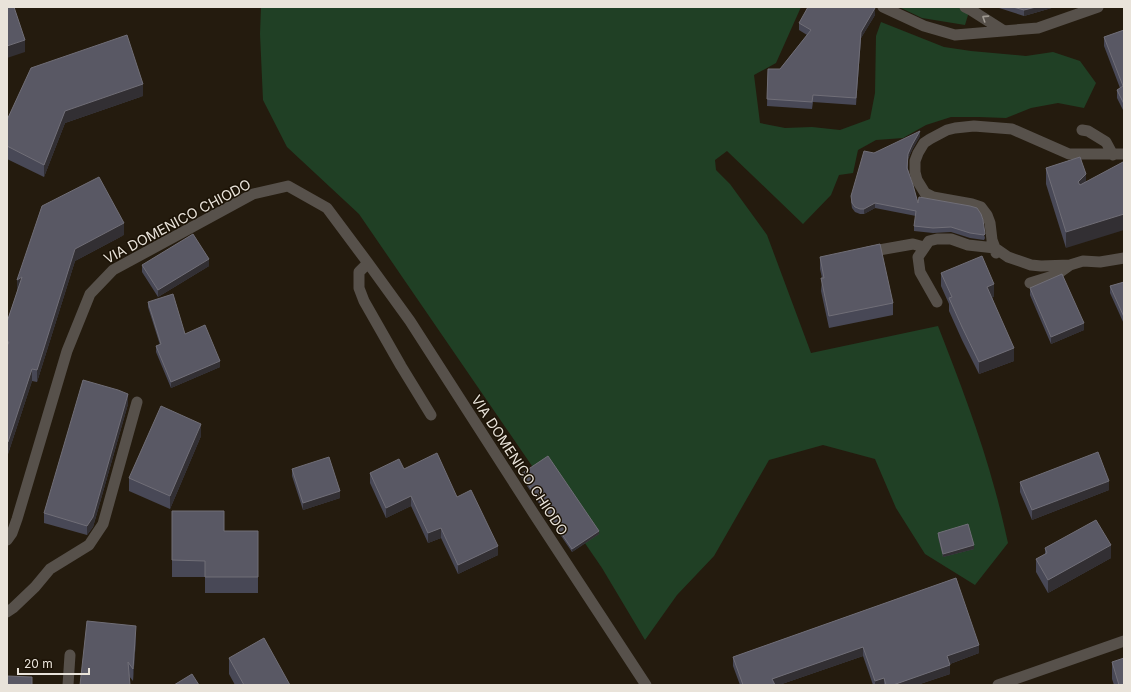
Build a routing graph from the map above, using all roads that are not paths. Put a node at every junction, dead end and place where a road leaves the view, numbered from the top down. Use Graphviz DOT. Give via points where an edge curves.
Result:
graph roads {
  1 [pos="883,7"];
  2 [pos="965,7"];
  3 [pos="1098,7"];
  4 [pos="1004,31"];
  5 [pos="1082,130"];
  6 [pos="1119,154"];
  7 [pos="924,247"];
  8 [pos="995,252"];
  9 [pos="856,253"];
  10 [pos="1124,258"];
  11 [pos="368,263"];
  12 [pos="1070,265"];
  13 [pos="1030,283"];
  14 [pos="937,302"];
  15 [pos="137,402"];
  16 [pos="431,415"];
  17 [pos="7,540"];
  18 [pos="7,612"];
  19 [pos="1124,641"];
  20 [pos="70,655"];
  21 [pos="68,685"];
  22 [pos="646,685"];
  23 [pos="998,685"];
  1 -- 4 [label="street" via="924,26 955,35"];
  4 -- 2 [label="street, one-way"];
  3 -- 4 [label="street" via="1038,28"];
  5 -- 6 [label="street" via="1106,142"];
  6 -- 8 [label="street" via="1069,154 1012,129 974,126 955,128 930,139 924,144 915,161 915,172 921,188 932,197 981,207 990,223"];
  7 -- 8 [label="street" via="928,242 937,239 951,239"];
  7 -- 9 [label="street" via="914,244"];
  7 -- 14 [label="street" via="918,257 920,272"];
  8 -- 12 [label="street" via="1031,265"];
  10 -- 12 [label="street" via="1100,262 1083,261"];
  11 -- 16 [label="street" via="359,272 359,288 364,301"];
  11 -- 17 [label="street, VIA DOMENICO CHIODO" via="327,208 288,186 253,194 113,270 90,294 67,351 17,519"];
  11 -- 22 [label="street, VIA DOMENICO CHIODO" via="410,321"];
  12 -- 13 [label="street" via="1056,275"];
  15 -- 18 [label="street" via="103,524 89,545 50,569 35,587"];
  19 -- 23 [label="street"];
  20 -- 21 [label="street"];
}
